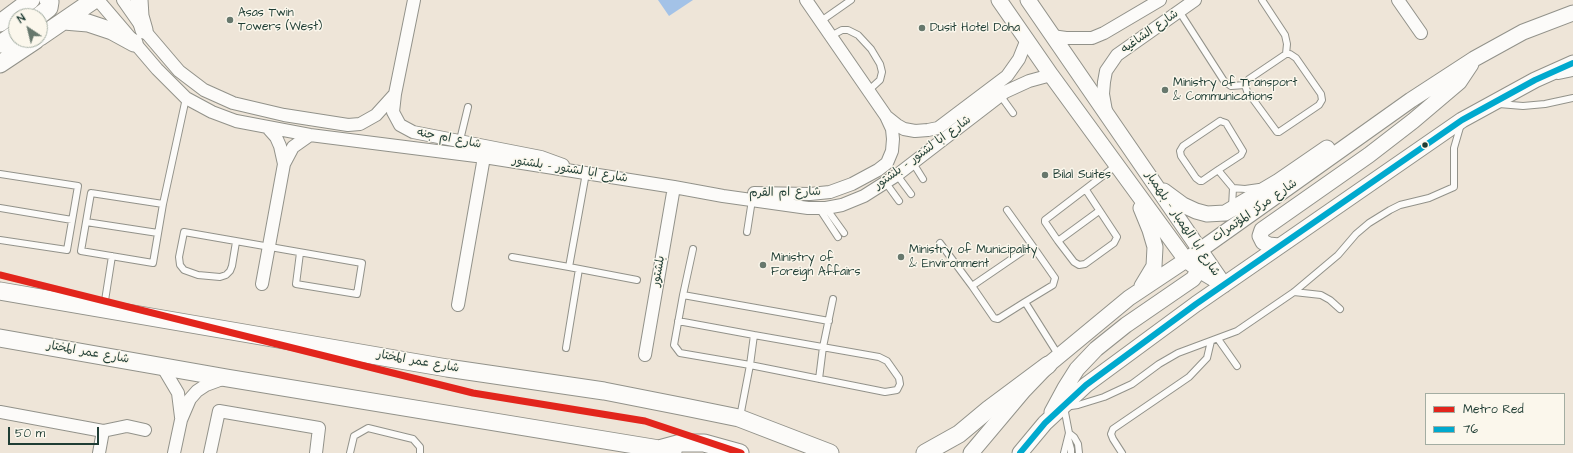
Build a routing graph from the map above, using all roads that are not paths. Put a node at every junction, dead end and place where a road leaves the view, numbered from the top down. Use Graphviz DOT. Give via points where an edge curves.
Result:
graph roads {
  1 [pos="31,0"];
  2 [pos="48,0"];
  3 [pos="94,0"];
  4 [pos="98,0"];
  5 [pos="123,0"];
  6 [pos="139,0"];
  7 [pos="414,0"];
  8 [pos="806,0"];
  9 [pos="999,0"];
  10 [pos="1028,0"];
  11 [pos="1160,0"];
  12 [pos="1195,0"];
  13 [pos="1262,0"];
  14 [pos="1398,0"];
  15 [pos="848,1"];
  16 [pos="48,9"];
  17 [pos="1179,11"];
  18 [pos="1573,12"];
  19 [pos="64,21"];
  20 [pos="821,21"];
  21 [pos="0,23"];
  22 [pos="48,32"];
  23 [pos="1421,33"];
  24 [pos="139,36"];
  25 [pos="831,36"];
  26 [pos="1052,36"];
  27 [pos="1027,39"];
  28 [pos="24,48"];
  29 [pos="1286,54"];
  30 [pos="1474,59"];
  31 [pos="0,64"];
  32 [pos="1572,66"];
  33 [pos="1051,75"];
  34 [pos="1245,85"];
  35 [pos="869,90"];
  36 [pos="395,94"];
  37 [pos="1000,95"];
  38 [pos="186,98"];
  39 [pos="1573,98"];
  40 [pos="1492,103"];
  41 [pos="468,107"];
  42 [pos="1013,113"];
  43 [pos="1106,114"];
  44 [pos="886,116"];
  45 [pos="1462,120"];
  46 [pos="1373,127"];
  47 [pos="268,128"];
  48 [pos="310,135"];
  49 [pos="460,140"];
  50 [pos="484,156"];
  51 [pos="913,163"];
  52 [pos="284,164"];
  53 [pos="1117,165"];
  54 [pos="1218,170"];
  55 [pos="581,173"];
  56 [pos="0,174"];
  57 [pos="897,175"];
  58 [pos="923,179"];
  59 [pos="1279,181"];
  60 [pos="886,182"];
  61 [pos="1157,186"];
  62 [pos="674,187"];
  63 [pos="1233,188"];
  64 [pos="1086,190"];
  65 [pos="911,194"];
  66 [pos="1138,195"];
  67 [pos="723,196"];
  68 [pos="752,200"];
  69 [pos="900,201"];
  70 [pos="163,204"];
  71 [pos="0,208"];
  72 [pos="822,208"];
  73 [pos="1007,210"];
  74 [pos="1232,210"];
  75 [pos="1099,211"];
  76 [pos="72,220"];
  77 [pos="86,222"];
  78 [pos="747,232"];
  79 [pos="158,233"];
  80 [pos="844,233"];
  81 [pos="838,237"];
  82 [pos="0,240"];
  83 [pos="1058,241"];
  84 [pos="236,242"];
  85 [pos="940,243"];
  86 [pos="1032,245"];
  87 [pos="1279,246"];
  88 [pos="268,247"];
  89 [pos="693,249"];
  90 [pos="1200,250"];
  91 [pos="300,253"];
  92 [pos="112,256"];
  93 [pos="512,257"];
  94 [pos="1186,260"];
  95 [pos="569,267"];
  96 [pos="579,269"];
  97 [pos="1199,270"];
  98 [pos="636,280"];
  99 [pos="262,284"];
  100 [pos="1224,285"];
  101 [pos="972,286"];
  102 [pos="0,291"];
  103 [pos="1294,292"];
  104 [pos="683,295"];
  105 [pos="1130,298"];
  106 [pos="834,299"];
  107 [pos="1025,302"];
  108 [pos="458,305"];
  109 [pos="103,308"];
  110 [pos="1340,309"];
  111 [pos="678,321"];
  112 [pos="829,321"];
  113 [pos="754,335"];
  114 [pos="0,338"];
  115 [pos="1218,339"];
  116 [pos="1211,341"];
  117 [pos="823,347"];
  118 [pos="566,348"];
  119 [pos="645,355"];
  120 [pos="1054,360"];
  121 [pos="750,365"];
  122 [pos="162,366"];
  123 [pos="1236,366"];
  124 [pos="227,378"];
  125 [pos="819,379"];
  126 [pos="1064,407"];
  127 [pos="0,412"];
  128 [pos="740,418"];
  129 [pos="181,420"];
  130 [pos="1045,423"];
  131 [pos="145,430"];
  132 [pos="104,431"];
  133 [pos="1068,434"];
  134 [pos="666,451"];
  135 [pos="99,453"];
  136 [pos="174,453"];
  137 [pos="210,453"];
  138 [pos="316,453"];
  139 [pos="350,453"];
  140 [pos="420,453"];
  141 [pos="740,453"];
  142 [pos="830,453"];
  143 [pos="925,453"];
  144 [pos="971,453"];
  145 [pos="1020,453"];
  146 [pos="1064,453"];
  147 [pos="1071,453"];
  148 [pos="1079,453"];
  149 [pos="1122,453"];
  1 -- 21 [label="main road"];
  2 -- 16 [label="main road"];
  3 -- 19 [label="main road"];
  4 -- 24 [label="street, شارع ابا لشتور - بلشتور"];
  5 -- 24 [label="street, شارع ابا لشتور - بلشتور"];
  6 -- 24 [label="main road"];
  7 -- 36 [label="street, شارع ام جنه"];
  8 -- 20 [label="street, شارع ام القرم"];
  9 -- 27 [label="street, شارع ابا الهمبار - بلهمبار"];
  10 -- 26 [label="street, شارع ابا الهمبار - بلهمبار"];
  11 -- 26 [label="street, شارع الشاغيه" via="1092,38"];
  12 -- 17 [label="street, شارع الشاغيه"];
  13 -- 29 [label="lane" via="1285,35"];
  14 -- 23 [label="street"];
  15 -- 20 [label="lane"];
  17 -- 34 [label="lane" via="1224,81 1231,86"];
  17 -- 43 [label="street, شارع الشاغيه" via="1126,48 1110,63 1106,71 1103,94"];
  18 -- 30 [label="street, شارع مركز المؤتمرات" via="1523,32"];
  19 -- 22 [label="main road"];
  19 -- 24 [label="main road"];
  20 -- 25 [label="street, شارع ام القرم"];
  24 -- 36 [label="street, شارع ابا لشتور - بلشتور" via="190,81 215,96 252,109 309,120 360,124 376,115"];
  24 -- 38 [label="street, شارع ابا لشتور - بلشتور"];
  25 -- 35 [label="street, شارع ام القرم"];
  25 -- 35 [label="lane" via="848,30 858,35 871,49 882,72 880,80"];
  26 -- 43 [label="street, شارع ابا الهمبار - بلهمبار"];
  27 -- 33 [label="street, شارع ابا الهمبار - بلهمبار"];
  27 -- 44 [label="street, شارع ام القرم" via="1015,67 1007,76 938,128 915,131 904,129"];
  28 -- 31 [label="main road"];
  29 -- 34 [label="lane" via="1249,78"];
  29 -- 34 [label="lane" via="1296,58 1321,94 1322,100 1319,105 1277,132"];
  30 -- 46 [label="street, شارع مركز المؤتمرات"];
  30 -- 87 [label="street" via="1459,82 1413,121 1262,230 1260,236 1263,242"];
  32 -- 40 [label="street" via="1535,80"];
  33 -- 37 [label="street, شارع ابا لشتور - بلشتور" via="1016,85"];
  33 -- 53 [label="street, شارع ابا الهمبار - بلهمبار"];
  35 -- 44 [label="street, شارع ام القرم"];
  36 -- 49 [label="street, شارع ام جنه" via="393,112 400,125 413,132"];
  37 -- 42 [label="lane"];
  37 -- 51 [label="street, شارع ابا لشتور - بلشتور"];
  38 -- 47 [label="street, شارع ابا لشتور - بلشتور" via="224,117"];
  38 -- 70 [label="lane"];
  39 -- 40 [label="lane" via="1523,106"];
  40 -- 45 [label="street"];
  41 -- 49 [label="lane"];
  43 -- 61 [label="street, شارع ابا الهمبار - بلهمبار"];
  44 -- 67 [label="street, شارع ام القرم" via="892,129 893,140 892,151 886,163 852,184 830,192 810,194 740,193"];
  45 -- 87 [label="street"];
  45 -- 103 [label="lane" via="1454,148 1454,187 1429,198 1400,205 1374,220 1356,234 1326,266"];
  46 -- 59 [label="street" via="1363,128 1345,136"];
  46 -- 90 [label="street, شارع مركز المؤتمرات"];
  47 -- 48 [label="street, شارع ابا لشتور - بلشتور"];
  47 -- 52 [label="street" via="276,137"];
  48 -- 50 [label="street, شارع ابا لشتور - بلشتور"];
  48 -- 52 [label="street" via="294,147"];
  49 -- 55 [label="street, شارع ام جنه" via="549,159"];
  50 -- 55 [label="street, شارع ابا لشتور - بلشتور"];
  50 -- 108 [label="street"];
  51 -- 57 [label="street, شارع ابا لشتور - بلشتور"];
  51 -- 58 [label="lane"];
  52 -- 88 [label="street"];
  53 -- 64 [label="lane"];
  53 -- 66 [label="street, شارع ابا الهمبار - بلهمبار"];
  54 -- 54 [label="lane" via="1202,181 1197,180 1180,156 1180,151 1183,146 1222,121 1226,123 1243,151"];
  54 -- 63 [label="lane"];
  55 -- 62 [label="street, شارع ابا لشتور - بلشتور"];
  55 -- 95 [label="lane"];
  56 -- 76 [label="lane" via="78,186"];
  57 -- 60 [label="street, شارع ابا لشتور - بلشتور"];
  57 -- 65 [label="lane"];
  59 -- 63 [label="lane" via="1250,189"];
  59 -- 74 [label="street"];
  60 -- 69 [label="lane"];
  60 -- 72 [label="street, شارع ابا لشتور - بلشتور" via="864,196 842,205"];
  61 -- 74 [label="street" via="1196,211 1217,214"];
  61 -- 90 [label="street, شارع ابا الهمبار - بلهمبار"];
  62 -- 67 [label="street, شارع ابا لشتور - بلشتور"];
  62 -- 119 [label="street, بلشتور"];
  63 -- 74 [label="lane"];
  64 -- 75 [label="lane"];
  64 -- 83 [label="lane" via="1045,220"];
  66 -- 94 [label="street, شارع ابا الهمبار - بلهمبار"];
  66 -- 105 [label="street" via="1155,247 1154,266 1142,286"];
  67 -- 68 [label="street, شارع ابا لشتور - بلشتور"];
  68 -- 72 [label="street, شارع ابا لشتور - بلشتور"];
  68 -- 78 [label="lane"];
  70 -- 77 [label="lane" via="91,193"];
  70 -- 79 [label="lane"];
  71 -- 76 [label="lane"];
  72 -- 80 [label="lane"];
  72 -- 81 [label="lane"];
  73 -- 86 [label="lane"];
  75 -- 83 [label="lane"];
  75 -- 83 [label="lane" via="1117,237 1085,264 1076,264"];
  76 -- 82 [label="lane" via="67,250"];
  77 -- 79 [label="lane"];
  77 -- 92 [label="lane" via="82,251"];
  79 -- 92 [label="lane" via="153,263"];
  84 -- 84 [label="lane" via="184,232 180,265 184,270 198,275 226,275 232,266"];
  84 -- 88 [label="lane"];
  85 -- 101 [label="lane"];
  86 -- 101 [label="lane"];
  86 -- 107 [label="lane" via="1054,278 1053,286"];
  87 -- 100 [label="street"];
  88 -- 91 [label="lane"];
  88 -- 99 [label="street"];
  89 -- 104 [label="lane"];
  90 -- 94 [label="street, شارع مركز المؤتمرات"];
  90 -- 97 [label="street"];
  90 -- 100 [label="street, شارع ابا الهمبار - بلهمبار"];
  91 -- 91 [label="lane" via="296,284 356,294 362,264"];
  92 -- 109 [label="lane"];
  93 -- 95 [label="lane"];
  94 -- 97 [label="street, شارع ابا الهمبار - بلهمبار"];
  94 -- 105 [label="street, شارع مركز المؤتمرات"];
  95 -- 96 [label="lane"];
  96 -- 98 [label="lane"];
  96 -- 118 [label="lane"];
  97 -- 100 [label="street, شارع ابا الهمبار - بلهمبار"];
  97 -- 130 [label="street" via="1193,279 1096,349 1077,369"];
  100 -- 126 [label="street" via="1099,375"];
  101 -- 107 [label="lane" via="994,318 998,319"];
  102 -- 109 [label="main road, شارع عمر المختار"];
  103 -- 110 [label="lane" via="1321,295"];
  103 -- 115 [label="lane" via="1237,331"];
  104 -- 111 [label="lane"];
  104 -- 112 [label="lane"];
  105 -- 120 [label="street, شارع مركز المؤتمرات"];
  106 -- 112 [label="lane"];
  107 -- 120 [label="lane"];
  109 -- 128 [label="main road, شارع عمر المختار" via="447,368 604,391"];
  111 -- 113 [label="lane"];
  111 -- 121 [label="lane" via="674,345 680,353"];
  112 -- 117 [label="lane"];
  113 -- 117 [label="lane"];
  113 -- 121 [label="lane"];
  114 -- 122 [label="main road, شارع عمر المختار"];
  115 -- 116 [label="lane"];
  115 -- 123 [label="lane"];
  116 -- 126 [label="lane" via="1178,353 1132,384 1104,397 1078,406"];
  116 -- 149 [label="lane" via="1207,358 1189,377 1113,429 1111,434"];
  117 -- 125 [label="lane"];
  117 -- 125 [label="lane" via="879,357 887,362 899,378 900,384 897,390 885,392"];
  120 -- 143 [label="main road" via="959,434"];
  120 -- 144 [label="street, شارع مركز المؤتمرات" via="1024,390"];
  121 -- 125 [label="lane"];
  121 -- 128 [label="lane"];
  122 -- 124 [label="main road, شارع عمر المختار"];
  122 -- 129 [label="street" via="178,392"];
  124 -- 129 [label="street" via="197,391 190,399"];
  124 -- 134 [label="main road, شارع عمر المختار"];
  126 -- 130 [label="street"];
  126 -- 133 [label="lane"];
  127 -- 132 [label="street"];
  128 -- 142 [label="main road, شارع عمر المختار"];
  129 -- 136 [label="street"];
  130 -- 145 [label="street"];
  131 -- 132 [label="street" via="127,426"];
  132 -- 135 [label="street"];
  133 -- 146 [label="lane"];
  133 -- 147 [label="lane"];
  133 -- 148 [label="lane" via="1074,437"];
  134 -- 141 [label="main road" via="681,443 704,443"];
  137 -- 138 [label="street" via="219,411 319,428"];
  139 -- 140 [label="lane" via="354,436 368,428 413,439 420,448"];
}
